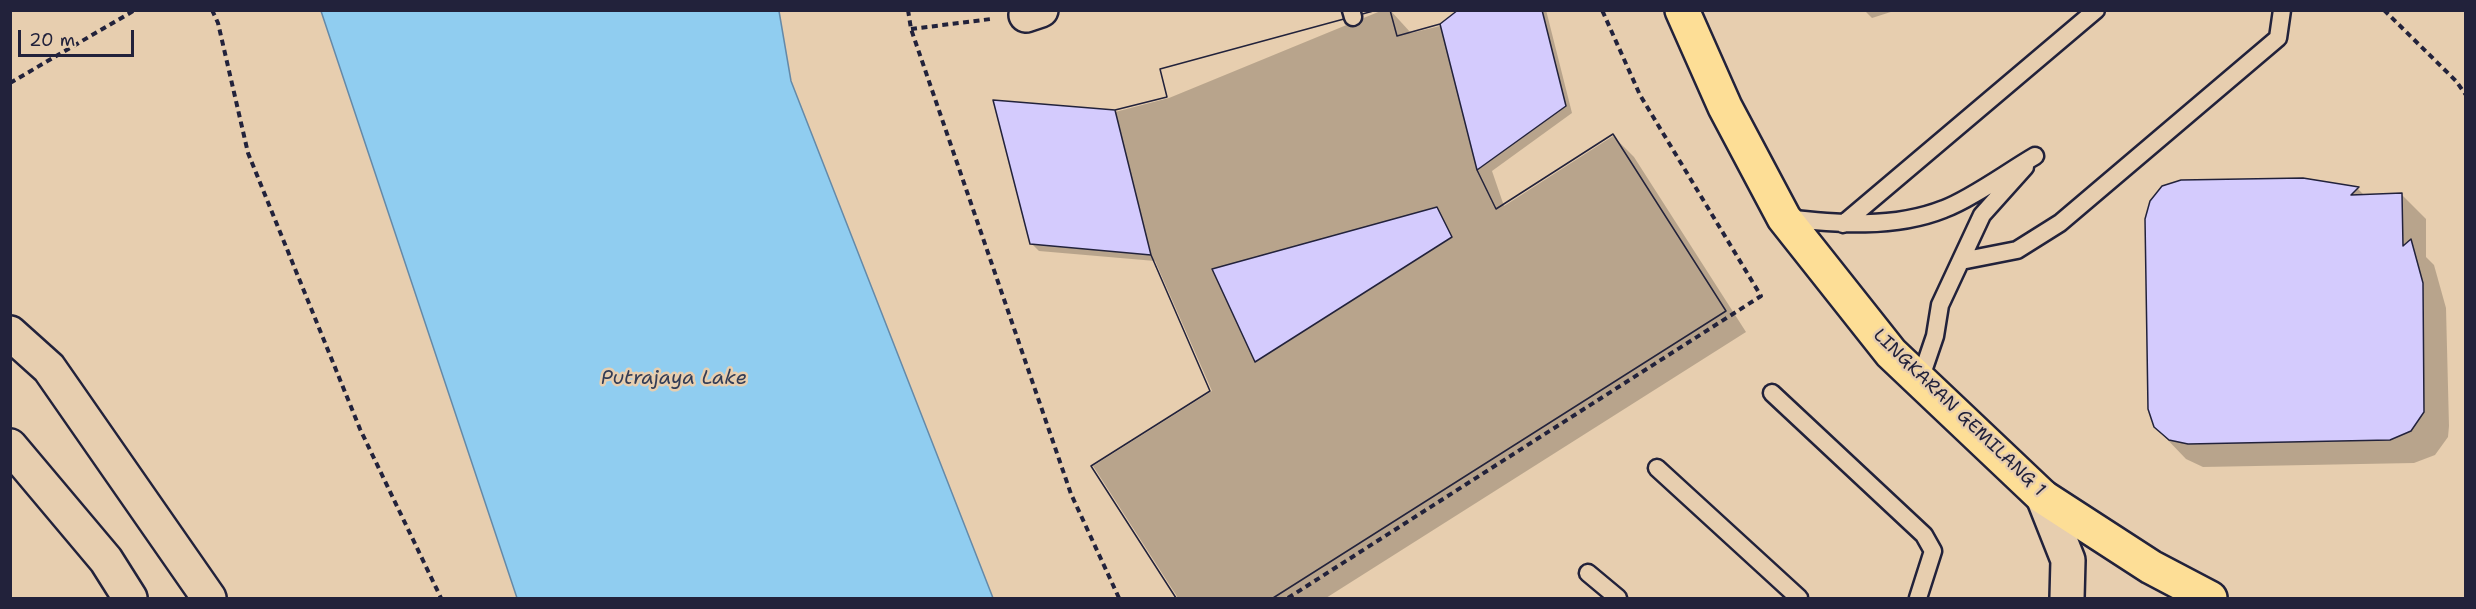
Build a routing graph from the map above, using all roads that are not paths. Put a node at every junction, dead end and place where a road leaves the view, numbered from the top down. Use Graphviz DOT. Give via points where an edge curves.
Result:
graph roads {
  1 [pos="2097,10"];
  2 [pos="2282,10"];
  3 [pos="1689,17"];
  4 [pos="1784,218"];
  5 [pos="1843,224"];
  6 [pos="1961,261"];
  7 [pos="10,333"];
  8 [pos="1920,380"];
  9 [pos="1772,393"];
  10 [pos="10,446"];
  11 [pos="1657,468"];
  12 [pos="2043,497"];
  13 [pos="1588,573"];
  14 [pos="130,598"];
  15 [pos="209,598"];
  16 [pos="1618,598"];
  17 [pos="1798,598"];
  18 [pos="1918,598"];
  19 [pos="2067,598"];
  20 [pos="2210,598"];
  1 -- 5 [label="lane"];
  2 -- 6 [label="lane" via="2278,38 2060,223 2017,250"];
  3 -- 4 [label="main road, LINGKARAN GEMILANG 1" via="1725,107"];
  4 -- 5 [label="lane"];
  4 -- 8 [label="main road, LINGKARAN GEMILANG 1" via="1891,353"];
  5 -- 6 [label="lane" via="1890,222 1944,209 2035,156 1982,215"];
  6 -- 8 [label="lane" via="1940,305 1935,336"];
  7 -- 15 [label="main road" via="49,368"];
  8 -- 12 [label="main road, LINGKARAN GEMILANG 1"];
  9 -- 18 [label="lane" via="1924,535 1933,551"];
  10 -- 14 [label="main road" via="106,560"];
  11 -- 17 [label="lane"];
  12 -- 19 [label="main road" via="2068,560"];
  12 -- 20 [label="main road, LINGKARAN GEMILANG 1" via="2151,567"];
  13 -- 16 [label="lane"];
}
